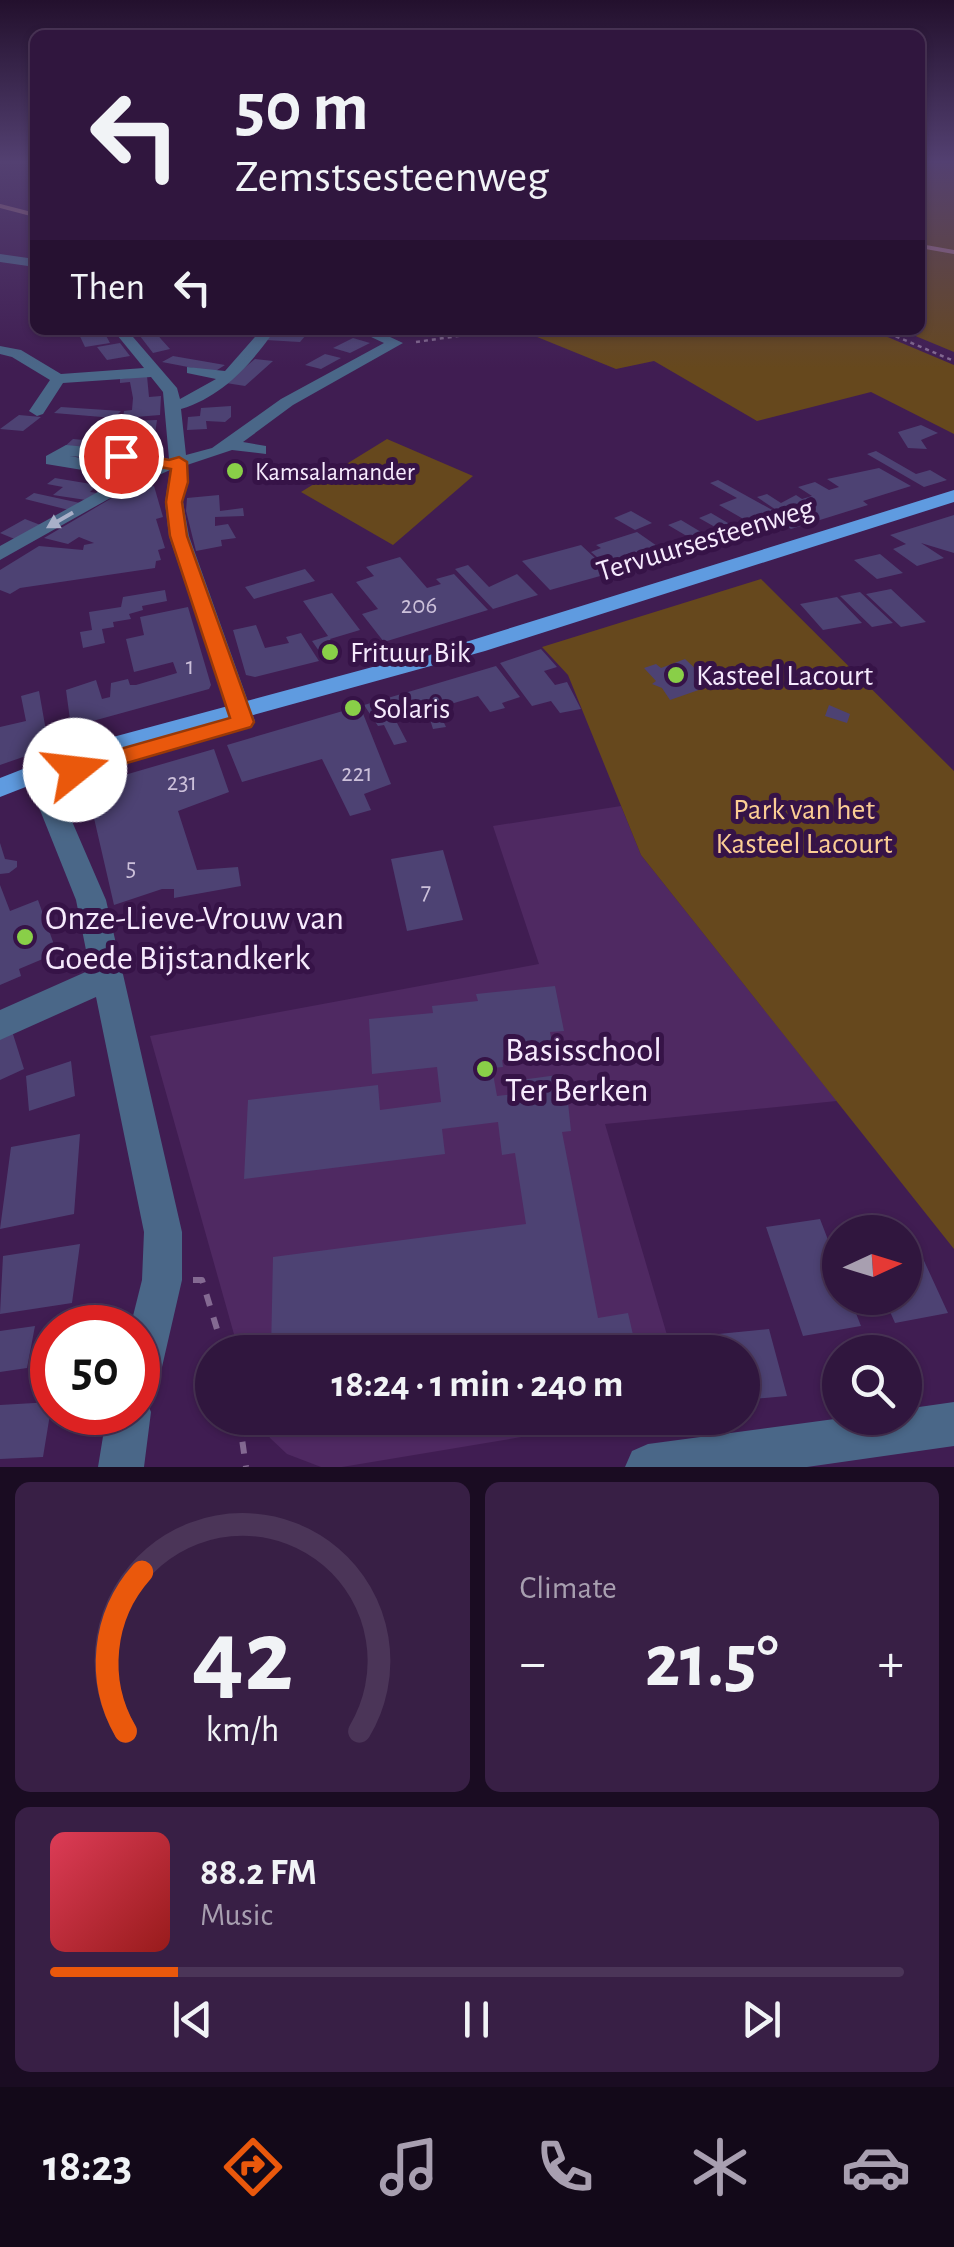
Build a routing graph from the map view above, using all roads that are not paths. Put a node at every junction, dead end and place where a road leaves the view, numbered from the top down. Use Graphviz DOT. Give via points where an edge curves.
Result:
graph roads {
  1 [pos="0,258"];
  2 [pos="30,262"];
  3 [pos="124,335"];
  4 [pos="264,335"];
  5 [pos="376,335"];
  6 [pos="0,350"];
  7 [pos="154,368"];
  8 [pos="228,376"];
  9 [pos="58,379"];
  10 [pos="174,406"];
  11 [pos="38,411"];
  12 [pos="258,424"];
  13 [pos="285,431"];
  14 [pos="229,444"];
  15 [pos="260,450"];
  16 [pos="173,464"];
  17 [pos="147,475"];
  18 [pos="954,496"];
  19 [pos="0,554"];
  20 [pos="241,716"];
  21 [pos="39,774"];
  22 [pos="0,788"];
  23 [pos="108,976"];
  24 [pos="0,1025"];
  25 [pos="156,1305"];
  26 [pos="954,1424"];
  27 [pos="125,1435"];
  28 [pos="121,1467"];
  29 [pos="648,1467"];
  1 -- 2 [label="street"];
  3 -- 7 [label="street"];
  4 -- 8 [label="street"];
  5 -- 12 [label="street" via="396,343"];
  6 -- 9 [label="street"];
  7 -- 8 [label="street"];
  7 -- 9 [label="street"];
  7 -- 10 [label="street"];
  8 -- 10 [label="street" via="193,402"];
  9 -- 11 [label="street"];
  10 -- 16 [label="street"];
  12 -- 13 [label="street"];
  12 -- 14 [label="street"];
  14 -- 15 [label="street"];
  14 -- 16 [label="street"];
  16 -- 17 [label="street"];
  16 -- 17 [label="street" via="61,450 52,460"];
  16 -- 20 [label="street" via="180,482 174,502 178,536"];
  17 -- 19 [label="street, one-way"];
  18 -- 20 [label="main road, Tervuursesteenweg" via="476,646 383,682"];
  20 -- 21 [label="main road, Tervuursesteenweg" via="75,770"];
  21 -- 22 [label="main road, Tervuursesteenweg"];
  21 -- 23 [label="street" via="90,900"];
  23 -- 24 [label="street"];
  23 -- 25 [label="street" via="163,1232"];
  26 -- 29 [label="street"];
  27 -- 28 [label="street"];
}
